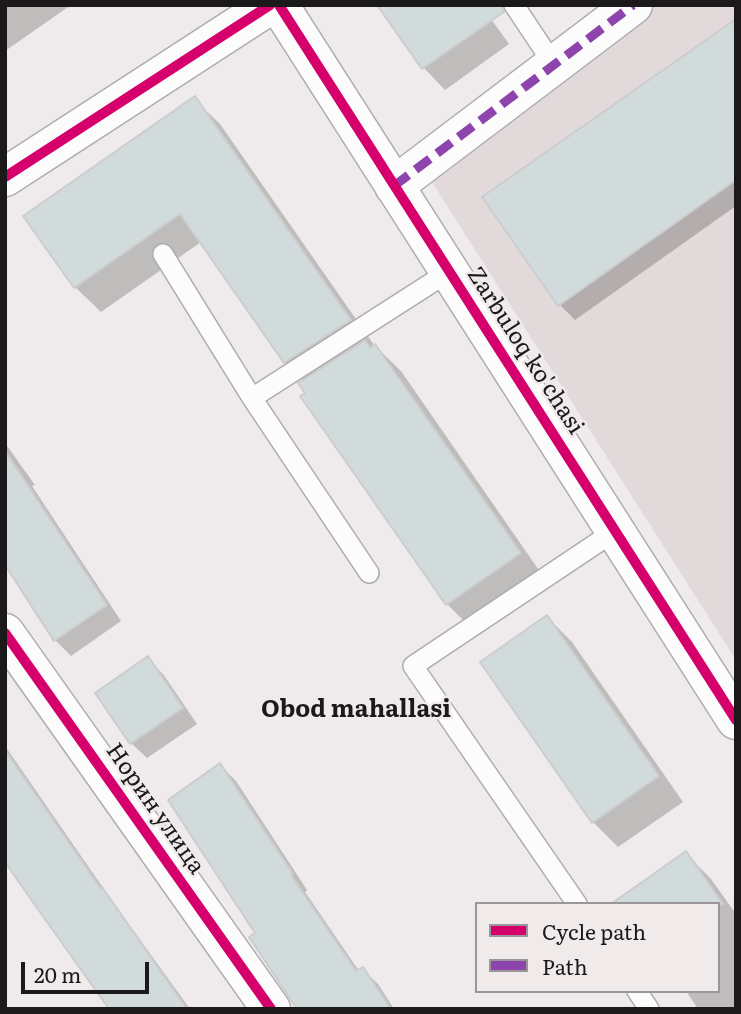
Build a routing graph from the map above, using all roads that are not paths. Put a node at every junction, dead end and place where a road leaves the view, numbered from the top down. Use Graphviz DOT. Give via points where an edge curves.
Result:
graph roads {
  1 [pos="270,5"];
  2 [pos="279,5"];
  3 [pos="513,5"];
  4 [pos="633,5"];
  5 [pos="554,65"];
  6 [pos="5,177"];
  7 [pos="394,186"];
  8 [pos="163,254"];
  9 [pos="450,271"];
  10 [pos="252,398"];
  11 [pos="615,531"];
  12 [pos="369,573"];
  13 [pos="5,633"];
  14 [pos="736,720"];
  15 [pos="576,902"];
  16 [pos="638,993"];
  17 [pos="271,1009"];
  18 [pos="649,1009"];
  1 -- 6 [label="street"];
  2 -- 7 [label="street, Zarbuloq ko'chasi"];
  3 -- 5 [label="lane"];
  4 -- 5 [label="street"];
  5 -- 7 [label="street"];
  7 -- 9 [label="street, Zarbuloq ko'chasi"];
  8 -- 10 [label="lane"];
  9 -- 10 [label="lane"];
  9 -- 11 [label="street, Zarbuloq ko'chasi"];
  10 -- 12 [label="lane"];
  11 -- 14 [label="street, Zarbuloq ko'chasi"];
  11 -- 15 [label="lane" via="413,666"];
  13 -- 17 [label="street, Норин улица"];
  16 -- 18 [label="lane"];
}
